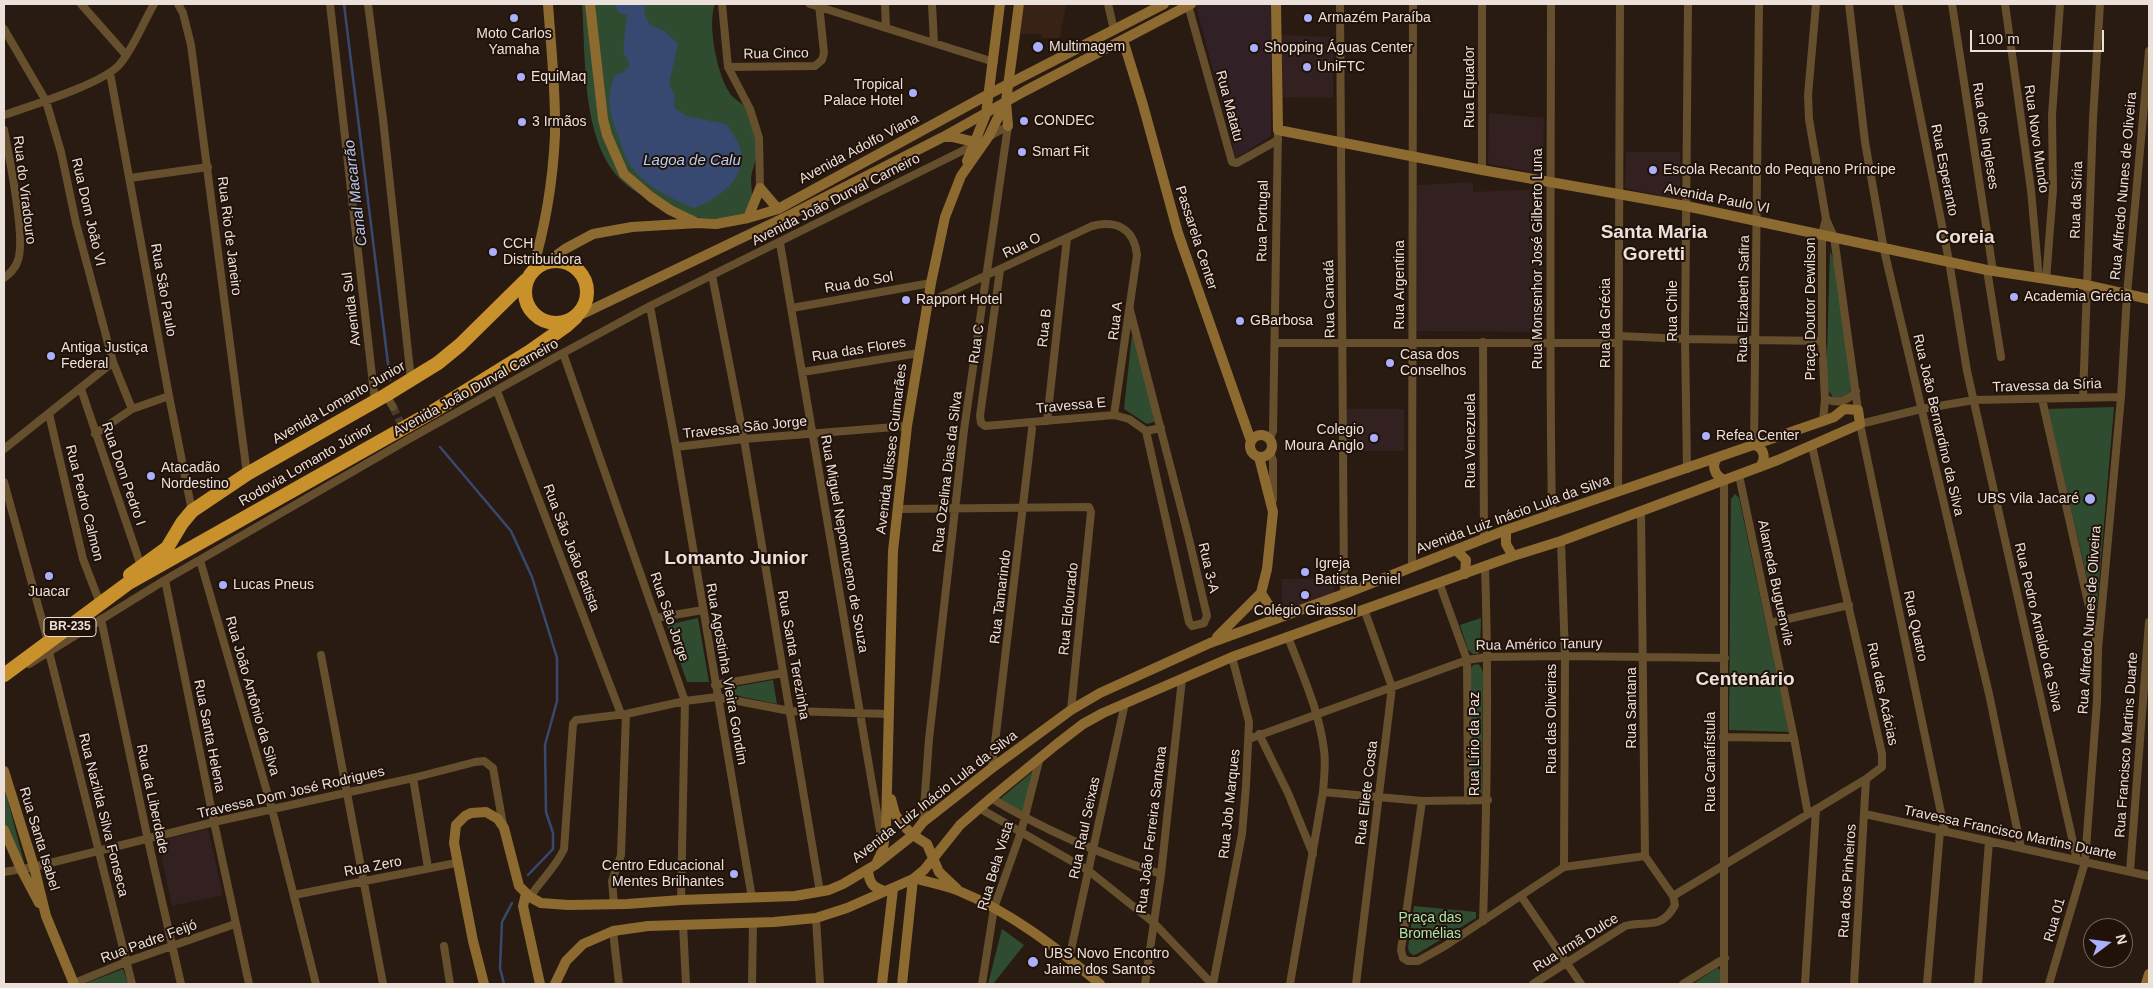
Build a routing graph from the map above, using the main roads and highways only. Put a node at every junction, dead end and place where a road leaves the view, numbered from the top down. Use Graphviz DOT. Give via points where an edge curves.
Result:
graph roads {
  1 [pos="529,276"];
  2 [pos="576,317"];
  3 [pos="167,548"];
  4 [pos="7,673"];
  1 -- 2 [label="highway" via="524,291 526,302 538,318 557,324"];
  1 -- 2 [label="highway" via="540,264 550,260 561,260 580,271 585,280 586,300"];
  1 -- 3 [label="highway, Avenida Lomanto Junior" via="438,363 385,402 247,474 192,511"];
  2 -- 4 [label="highway, Rodovia Lomanto Júnior / BR-235" via="529,352 432,412 127,584"];
  3 -- 4 [label="highway, Rodovia Lomanto Júnior / BR-235" via="98,598 48,645"];
}
